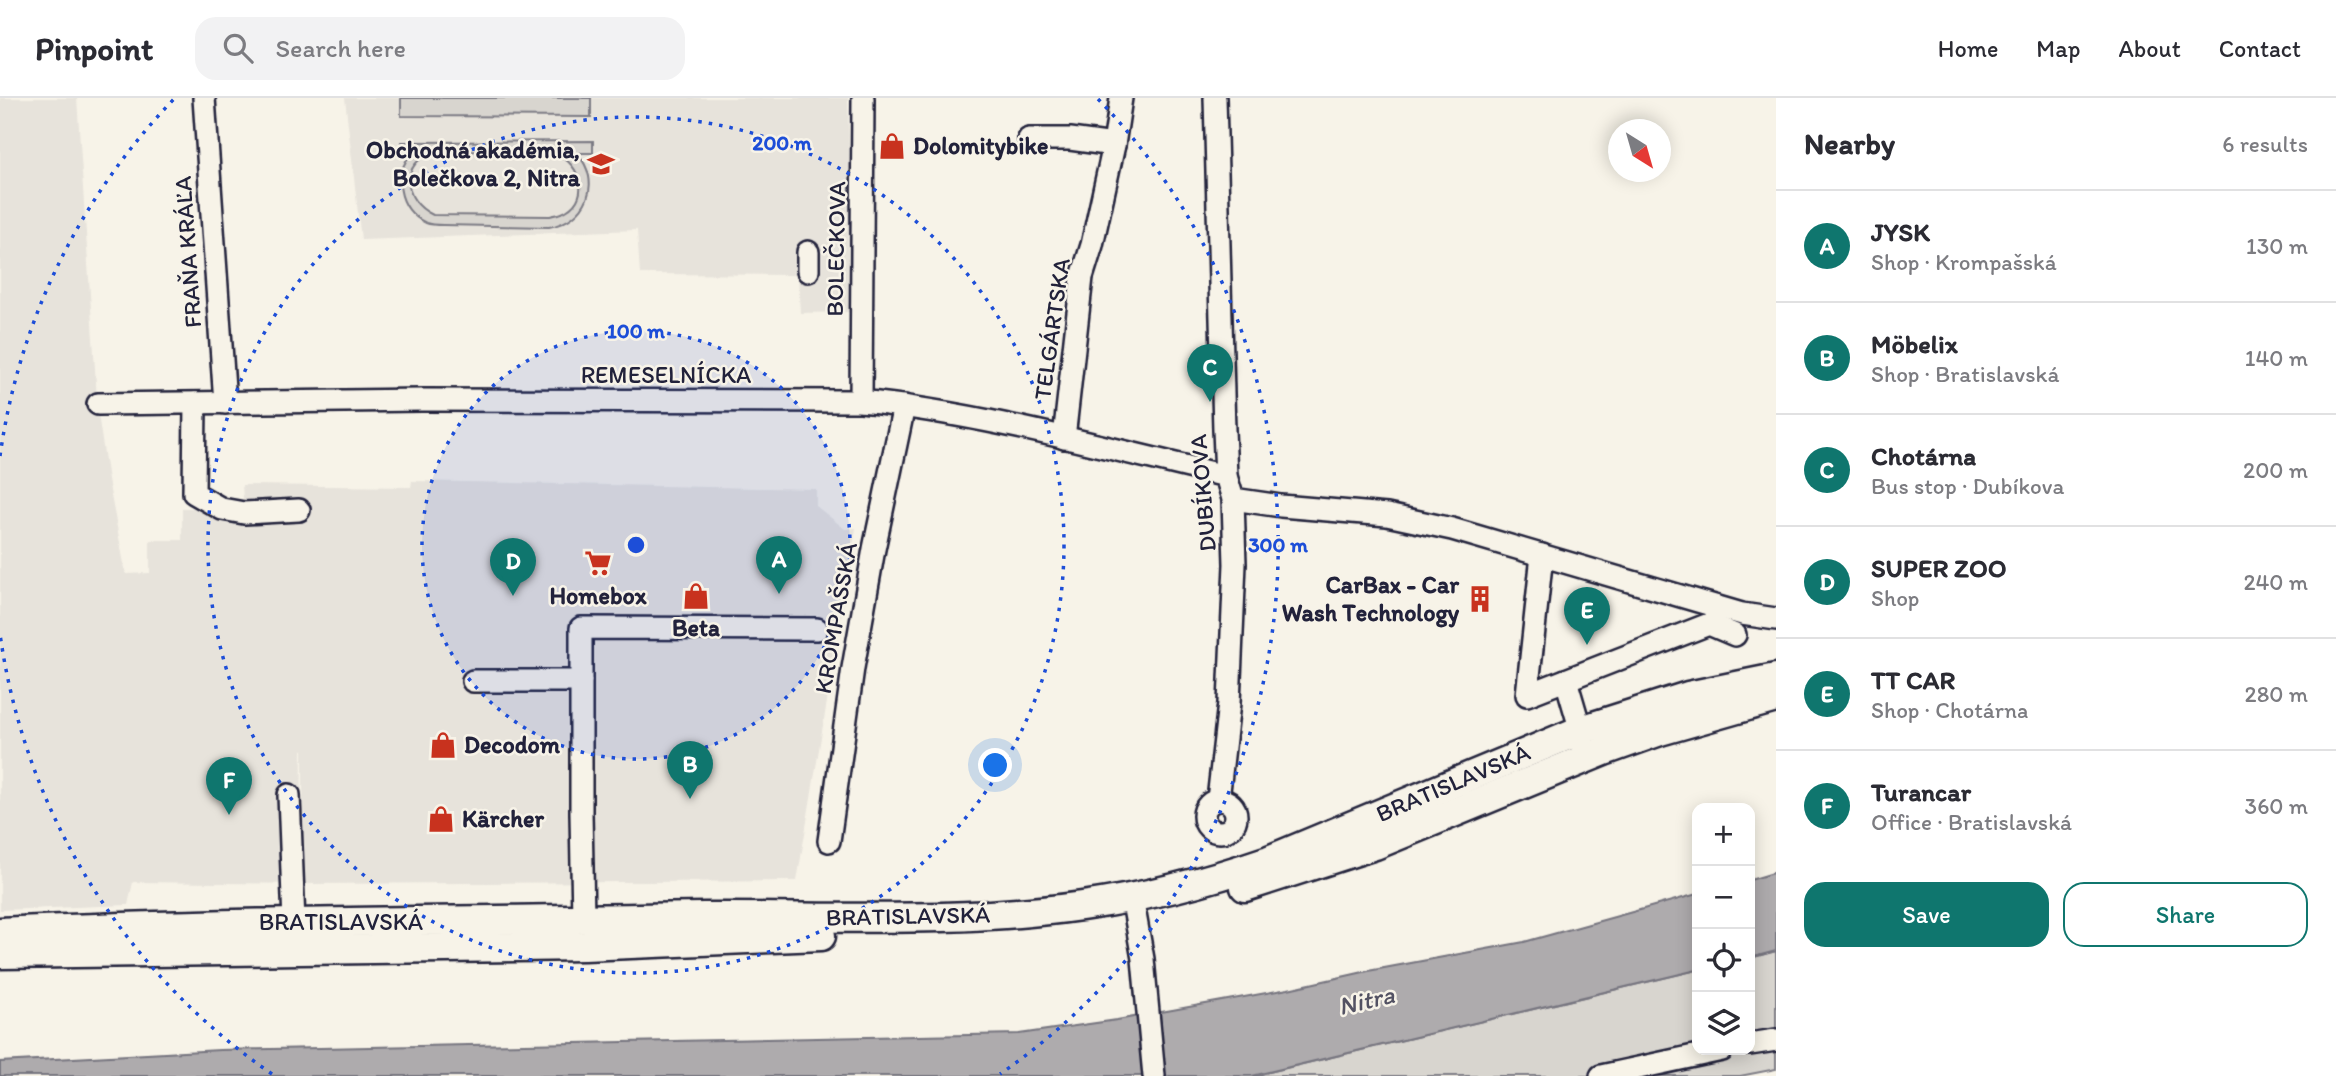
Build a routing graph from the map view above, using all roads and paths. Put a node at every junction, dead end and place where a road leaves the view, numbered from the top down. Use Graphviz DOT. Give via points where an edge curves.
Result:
graph roads {
  1 [pos="204,98"];
  2 [pos="863,98"];
  3 [pos="1121,98"];
  4 [pos="1215,98"];
  5 [pos="1029,139"];
  6 [pos="1114,145"];
  7 [pos="861,401"];
  8 [pos="195,403"];
  9 [pos="225,403"];
  10 [pos="98,404"];
  11 [pos="904,406"];
  12 [pos="1064,438"];
  13 [pos="1226,476"];
  14 [pos="1233,499"];
  15 [pos="299,510"];
  16 [pos="1542,555"];
  17 [pos="1776,619"];
  18 [pos="817,629"];
  19 [pos="1735,635"];
  20 [pos="1776,678"];
  21 [pos="1566,680"];
  22 [pos="473,681"];
  23 [pos="581,681"];
  24 [pos="1776,698"];
  25 [pos="1581,730"];
  26 [pos="1559,768"];
  27 [pos="289,795"];
  28 [pos="1218,800"];
  29 [pos="829,841"];
  30 [pos="1134,906"];
  31 [pos="0,932"];
  32 [pos="584,932"];
  33 [pos="293,936"];
  34 [pos="45,942"];
  35 [pos="0,954"];
  36 [pos="1776,1040"];
  37 [pos="1755,1043"];
  38 [pos="1699,1055"];
  39 [pos="1154,1076"];
  40 [pos="1601,1076"];
  1 -- 9 [label="street, FRAŇA KRÁĽA"];
  2 -- 7 [label="street, BOLEČKOVA"];
  3 -- 6 [label="street, TELGÁRTSKA"];
  4 -- 13 [label="street, DUBÍKOVA"];
  5 -- 6 [label="street"];
  6 -- 12 [label="street, TELGÁRTSKA" via="1082,277"];
  7 -- 9 [label="street, REMESELNÍCKA"];
  7 -- 11 [label="street, REMESELNÍCKA"];
  8 -- 9 [label="street, REMESELNÍCKA"];
  8 -- 10 [label="street, REMESELNÍCKA"];
  8 -- 15 [label="street" via="194,494 222,509 244,513"];
  11 -- 12 [label="street, REMESELNÍCKA"];
  11 -- 29 [label="street, KROMPAŠSKÁ" via="853,668"];
  12 -- 13 [label="street, REMESELNÍCKA"];
  13 -- 14 [label="street, DUBÍKOVA"];
  14 -- 16 [label="street" via="1387,514"];
  14 -- 28 [label="street, DUBÍKOVA" via="1229,703"];
  16 -- 17 [label="street" via="1742,614"];
  16 -- 21 [label="street" via="1527,695"];
  18 -- 23 [label="street" via="581,628"];
  19 -- 21 [label="street" via="1709,624"];
  20 -- 25 [label="main road, BRATISLAVSKÁ" via="1688,695"];
  21 -- 25 [label="street"];
  22 -- 23 [label="street"];
  23 -- 32 [label="street"];
  24 -- 26 [label="main road, BRATISLAVSKÁ" via="1660,731"];
  25 -- 26 [label="street" via="1583,738"];
  25 -- 30 [label="main road, BRATISLAVSKÁ" via="1269,860"];
  26 -- 30 [label="main road, BRATISLAVSKÁ" via="1375,845 1223,894"];
  27 -- 33 [label="street"];
  30 -- 32 [label="main road, BRATISLAVSKÁ" via="1034,929 968,933 754,937"];
  30 -- 39 [label="street"];
  31 -- 34 [label="main road, BRATISLAVSKÁ"];
  32 -- 33 [label="main road, BRATISLAVSKÁ"];
  33 -- 34 [label="main road, BRATISLAVSKÁ"];
  34 -- 35 [label="main road, BRATISLAVSKÁ"];
  36 -- 37 [label="street"];
  38 -- 40 [label="street"];
}
